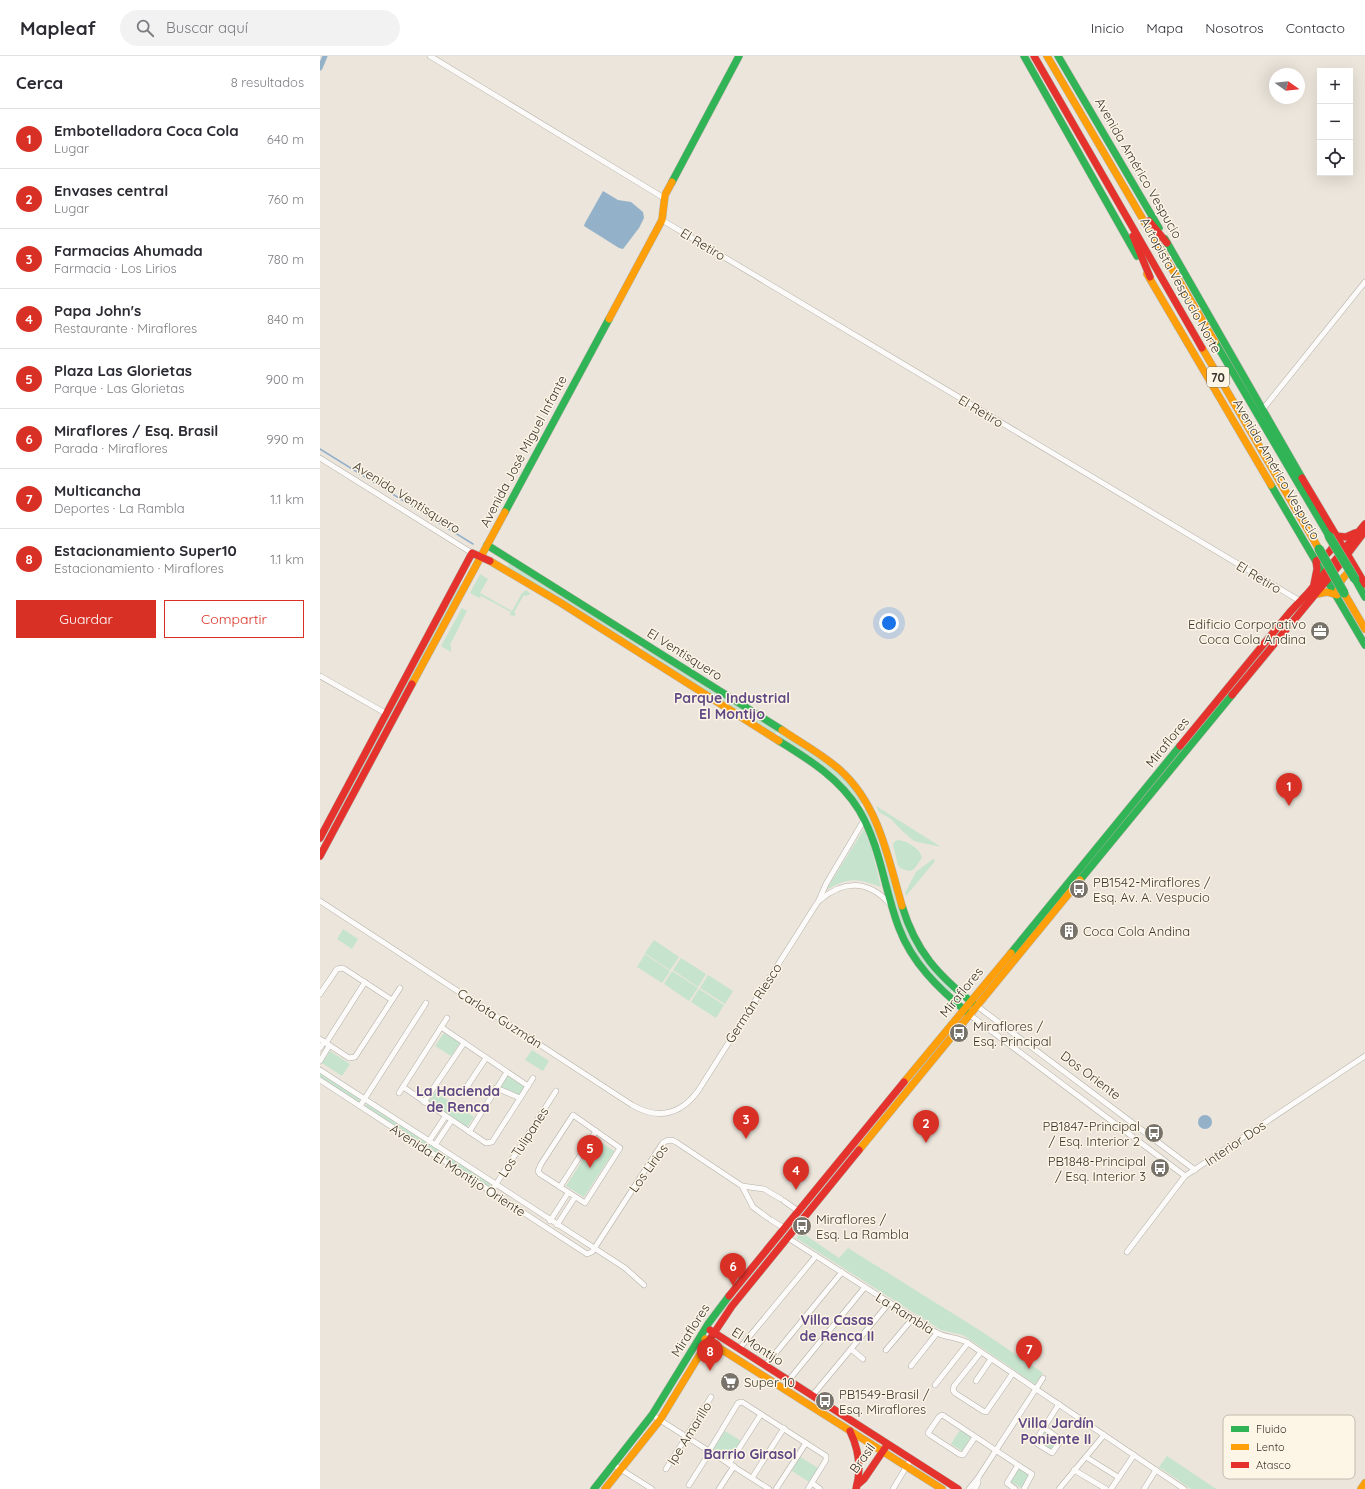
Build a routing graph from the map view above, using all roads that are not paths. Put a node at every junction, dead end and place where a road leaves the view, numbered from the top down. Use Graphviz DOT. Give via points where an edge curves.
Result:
graph roads {
  1 [pos="430,56"];
  2 [pos="739,56"];
  3 [pos="1024,56"];
  4 [pos="1034,56"];
  5 [pos="1047,56"];
  6 [pos="1058,56"];
  7 [pos="664,198"];
  8 [pos="1130,198"];
  9 [pos="1120,204"];
  10 [pos="662,220"];
  11 [pos="1167,243"];
  12 [pos="1150,277"];
  13 [pos="1365,282"];
  14 [pos="1263,409"];
  15 [pos="320,458"];
  16 [pos="1365,524"];
  17 [pos="1361,532"];
  18 [pos="1332,536"];
  19 [pos="487,545"];
  20 [pos="1346,552"];
  21 [pos="472,553"];
  22 [pos="482,557"];
  23 [pos="507,558"];
  24 [pos="1316,561"];
  25 [pos="501,568"];
  26 [pos="1356,569"];
  27 [pos="1326,577"];
  28 [pos="457,582"];
  29 [pos="1365,584"];
  30 [pos="466,587"];
  31 [pos="1315,590"];
  32 [pos="1340,594"];
  33 [pos="1365,597"];
  34 [pos="1300,601"];
  35 [pos="1365,629"];
  36 [pos="1365,645"];
  37 [pos="640,647"];
  38 [pos="320,676"];
  39 [pos="387,714"];
  40 [pos="778,734"];
  41 [pos="337,814"];
  42 [pos="864,820"];
  43 [pos="320,838"];
  44 [pos="320,856"];
  45 [pos="320,900"];
  46 [pos="819,900"];
  47 [pos="892,906"];
  48 [pos="1034,931"];
  49 [pos="365,982"];
  50 [pos="400,988"];
  51 [pos="958,991"];
  52 [pos="320,994"];
  53 [pos="951,999"];
  54 [pos="392,1000"];
  55 [pos="426,1003"];
  56 [pos="974,1004"];
  57 [pos="967,1012"];
  58 [pos="447,1018"];
  59 [pos="441,1027"];
  60 [pos="325,1042"];
  61 [pos="464,1043"];
  62 [pos="320,1048"];
  63 [pos="1365,1056"];
  64 [pos="486,1058"];
  65 [pos="320,1061"];
  66 [pos="320,1070"];
  67 [pos="507,1072"];
  68 [pos="533,1078"];
  69 [pos="320,1080"];
  70 [pos="528,1086"];
  71 [pos="402,1087"];
  72 [pos="496,1088"];
  73 [pos="556,1091"];
  74 [pos="398,1094"];
  75 [pos="462,1094"];
  76 [pos="520,1098"];
  77 [pos="365,1099"];
  78 [pos="424,1102"];
  79 [pos="686,1105"];
  80 [pos="360,1106"];
  81 [pos="445,1117"];
  82 [pos="451,1121"];
  83 [pos="870,1121"];
  84 [pos="878,1128"];
  85 [pos="596,1131"];
  86 [pos="469,1132"];
  87 [pos="429,1141"];
  88 [pos="435,1145"];
  89 [pos="1195,1170"];
  90 [pos="1185,1176"];
  91 [pos="495,1184"];
  92 [pos="742,1186"];
  93 [pos="560,1187"];
  94 [pos="491,1192"];
  95 [pos="568,1193"];
  96 [pos="575,1197"];
  97 [pos="798,1211"];
  98 [pos="550,1220"];
  99 [pos="557,1225"];
  100 [pos="784,1228"];
  101 [pos="788,1238"];
  102 [pos="594,1248"];
  103 [pos="1127,1252"];
  104 [pos="816,1256"];
  105 [pos="842,1272"];
  106 [pos="644,1285"];
  107 [pos="865,1287"];
  108 [pos="889,1303"];
  109 [pos="729,1304"];
  110 [pos="914,1318"];
  111 [pos="710,1330"];
  112 [pos="937,1333"];
  113 [pos="705,1339"];
  114 [pos="968,1343"];
  115 [pos="739,1349"];
  116 [pos="851,1349"];
  117 [pos="886,1350"];
  118 [pos="981,1352"];
  119 [pos="863,1359"];
  120 [pos="991,1359"];
  121 [pos="765,1366"];
  122 [pos="911,1366"];
  123 [pos="1013,1373"];
  124 [pos="1043,1378"];
  125 [pos="788,1381"];
  126 [pos="976,1381"];
  127 [pos="935,1385"];
  128 [pos="1036,1389"];
  129 [pos="812,1396"];
  130 [pos="711,1397"];
  131 [pos="1059,1404"];
  132 [pos="837,1412"];
  133 [pos="761,1414"];
  134 [pos="656,1417"];
  135 [pos="784,1428"];
  136 [pos="1044,1428"];
  137 [pos="850,1432"];
  138 [pos="1104,1435"];
  139 [pos="687,1437"];
  140 [pos="975,1437"];
  141 [pos="806,1443"];
  142 [pos="885,1448"];
  143 [pos="710,1451"];
  144 [pos="996,1451"];
  145 [pos="1134,1455"];
  146 [pos="1086,1457"];
  147 [pos="909,1463"];
  148 [pos="732,1465"];
  149 [pos="1018,1465"];
  150 [pos="618,1467"];
  151 [pos="666,1469"];
  152 [pos="1074,1470"];
  153 [pos="1156,1470"];
  154 [pos="1118,1477"];
  155 [pos="752,1478"];
  156 [pos="978,1478"];
  157 [pos="812,1483"];
  158 [pos="1365,1483"];
  159 [pos="644,1484"];
  160 [pos="689,1485"];
  161 [pos="857,1487"];
  162 [pos="943,1487"];
  163 [pos="1177,1487"];
  164 [pos="594,1489"];
  165 [pos="605,1489"];
  166 [pos="640,1489"];
  167 [pos="652,1489"];
  168 [pos="719,1489"];
  169 [pos="769,1489"];
  170 [pos="776,1489"];
  171 [pos="808,1489"];
  172 [pos="820,1489"];
  173 [pos="893,1489"];
  174 [pos="958,1489"];
  175 [pos="969,1489"];
  176 [pos="975,1489"];
  177 [pos="1015,1489"];
  178 [pos="1024,1489"];
  179 [pos="1059,1489"];
  180 [pos="1106,1489"];
  181 [pos="1111,1489"];
  182 [pos="1144,1489"];
  183 [pos="1184,1489"];
  184 [pos="1360,1489"];
  1 -- 7 [label="street"];
  2 -- 7 [label="main road, Avenida José Miguel Infante"];
  3 -- 12 [label="main road, Avenida Américo Vespucio"];
  4 -- 9 [label="main road, Autopista Vespucio Norte / 70"];
  5 -- 8 [label="main road, Autopista Vespucio Norte / 70"];
  6 -- 11 [label="main road, Avenida Américo Vespucio"];
  7 -- 10 [label="main road, Avenida José Miguel Infante" via="665,210"];
  8 -- 11 [label="main road"];
  8 -- 18 [label="main road, Autopista Vespucio Norte / 70"];
  9 -- 12 [label="main road"];
  9 -- 32 [label="main road, Autopista Vespucio Norte / 70, bridge" via="1319,549"];
  10 -- 19 [label="main road, Avenida José Miguel Infante"];
  10 -- 34 [label="street, El Retiro"];
  11 -- 14 [label="main road, Avenida Américo Vespucio"];
  12 -- 24 [label="main road, Avenida Américo Vespucio"];
  13 -- 14 [label="street"];
  14 -- 18 [label="main road, Avenida Américo Vespucio"];
  15 -- 21 [label="street, Avenida Ventisquero"];
  16 -- 17 [label="main road, Miraflores"];
  17 -- 18 [label="main road"];
  17 -- 20 [label="main road, Miraflores"];
  18 -- 20 [label="main road, Avenida Américo Vespucio"];
  18 -- 24 [label="main road" via="1335,542 1333,547"];
  18 -- 33 [label="main road, Autopista Vespucio Norte / 70, bridge"];
  19 -- 22 [label="main road, Avenida José Miguel Infante"];
  19 -- 23 [label="main road, El Ventisquero"];
  20 -- 26 [label="main road, Avenida Américo Vespucio"];
  20 -- 27 [label="main road, Miraflores"];
  21 -- 22 [label="main road, Avenida Ventisquero"];
  21 -- 28 [label="main road, Avenida José Miguel Infante"];
  22 -- 25 [label="main road, El Ventisquero"];
  22 -- 30 [label="main road, Avenida José Miguel Infante"];
  23 -- 25 [label="main road"];
  23 -- 37 [label="main road, El Ventisquero"];
  24 -- 27 [label="main road, Avenida Américo Vespucio"];
  24 -- 31 [label="main road"];
  25 -- 37 [label="main road, El Ventisquero"];
  26 -- 29 [label="main road, Avenida Américo Vespucio"];
  26 -- 32 [label="main road" via="1348,572 1340,582"];
  27 -- 31 [label="main road, Miraflores"];
  27 -- 32 [label="main road, Avenida Américo Vespucio"];
  28 -- 30 [label="main road"];
  28 -- 39 [label="main road, Avenida José Miguel Infante"];
  30 -- 41 [label="main road, Avenida José Miguel Infante"];
  31 -- 32 [label="main road"];
  31 -- 34 [label="main road, Miraflores"];
  31 -- 48 [label="main road, Miraflores" via="1287,628"];
  32 -- 35 [label="main road, Autopista Vespucio Norte / 70"];
  32 -- 36 [label="main road, Avenida Américo Vespucio"];
  34 -- 48 [label="main road, Miraflores"];
  37 -- 40 [label="main road, El Ventisquero"];
  38 -- 39 [label="street"];
  39 -- 41 [label="main road, Avenida José Miguel Infante"];
  40 -- 42 [label="main road, El Ventisquero" via="841,786"];
  40 -- 51 [label="main road, El Ventisquero" via="835,766 862,795 873,812 881,832 906,919 916,941 941,976"];
  41 -- 43 [label="main road, Avenida José Miguel Infante"];
  41 -- 44 [label="main road, Avenida José Miguel Infante"];
  42 -- 46 [label="street, Germán Riesco"];
  42 -- 47 [label="main road, El Ventisquero" via="877,849"];
  45 -- 79 [label="street, Carlota Guzmán" via="636,1108 660,1114"];
  46 -- 47 [label="street, Germán Riesco" via="838,889 860,886 876,892"];
  46 -- 79 [label="street, Germán Riesco" via="698,1092"];
  47 -- 53 [label="main road, El Ventisquero" via="904,939 914,957 929,978"];
  48 -- 56 [label="main road, Miraflores"];
  49 -- 52 [label="street" via="340,967"];
  49 -- 54 [label="street"];
  49 -- 60 [label="street"];
  50 -- 54 [label="street"];
  51 -- 53 [label="main road"];
  51 -- 56 [label="main road, El Ventisquero"];
  53 -- 57 [label="main road, El Ventisquero"];
  54 -- 60 [label="street" via="355,1057 350,1058"];
  55 -- 77 [label="street"];
  56 -- 57 [label="main road, Miraflores"];
  56 -- 89 [label="street, Dos Oriente"];
  57 -- 83 [label="main road, Miraflores"];
  57 -- 84 [label="main road, Miraflores"];
  57 -- 90 [label="street, Dos Oriente"];
  58 -- 59 [label="street"];
  59 -- 61 [label="street"];
  59 -- 71 [label="street"];
  60 -- 62 [label="street"];
  60 -- 65 [label="street"];
  61 -- 64 [label="street"];
  61 -- 78 [label="street"];
  63 -- 89 [label="street, Interior Dos"];
  64 -- 67 [label="street"];
  64 -- 75 [label="street"];
  66 -- 77 [label="street"];
  67 -- 70 [label="street"];
  67 -- 72 [label="street"];
  68 -- 70 [label="street"];
  69 -- 80 [label="street, Avenida El Montijo Oriente"];
  70 -- 76 [label="street"];
  71 -- 74 [label="street"];
  71 -- 78 [label="street"];
  72 -- 76 [label="street"];
  72 -- 86 [label="street"];
  73 -- 91 [label="street, Los Tulipanes"];
  76 -- 86 [label="street" via="492,1142 486,1143"];
  77 -- 80 [label="street"];
  77 -- 87 [label="street"];
  78 -- 81 [label="street"];
  80 -- 94 [label="street, Avenida El Montijo Oriente"];
  81 -- 82 [label="street"];
  81 -- 87 [label="street"];
  82 -- 86 [label="street"];
  82 -- 88 [label="street"];
  83 -- 84 [label="main road"];
  83 -- 97 [label="main road, Miraflores"];
  84 -- 101 [label="main road, Miraflores"];
  85 -- 93 [label="street"];
  85 -- 93 [label="street" via="573,1115 541,1164 538,1171 540,1174"];
  85 -- 96 [label="street" via="620,1148 585,1203"];
  87 -- 88 [label="street"];
  88 -- 91 [label="street"];
  89 -- 90 [label="street, Interior Dos"];
  90 -- 103 [label="street, Interior Dos"];
  91 -- 94 [label="street, Los Tulipanes"];
  91 -- 98 [label="street"];
  92 -- 97 [label="street" via="764,1189"];
  92 -- 100 [label="street" via="753,1207"];
  92 -- 102 [label="street, Los Lirios" via="676,1142 667,1141 662,1144"];
  93 -- 95 [label="street"];
  94 -- 102 [label="street, Avenida El Montijo Oriente" via="586,1254 590,1254"];
  95 -- 96 [label="street"];
  95 -- 98 [label="street"];
  96 -- 99 [label="street"];
  97 -- 100 [label="main road, Miraflores"];
  98 -- 99 [label="street"];
  99 -- 102 [label="street"];
  100 -- 109 [label="main road, Miraflores"];
  101 -- 104 [label="street, La Rambla"];
  101 -- 109 [label="main road, Miraflores"];
  102 -- 106 [label="street" via="625,1268"];
  104 -- 105 [label="street, La Rambla"];
  104 -- 115 [label="street"];
  105 -- 107 [label="street, La Rambla"];
  105 -- 121 [label="street"];
  107 -- 108 [label="street, La Rambla"];
  107 -- 125 [label="street"];
  108 -- 110 [label="street, La Rambla"];
  108 -- 116 [label="street"];
  109 -- 111 [label="main road, Miraflores"];
  110 -- 112 [label="street, La Rambla"];
  110 -- 117 [label="street"];
  111 -- 113 [label="main road, Miraflores"];
  111 -- 115 [label="main road, El Montijo"];
  112 -- 114 [label="street, La Rambla"];
  112 -- 122 [label="street"];
  113 -- 134 [label="main road, Miraflores"];
  113 -- 137 [label="main road, El Montijo"];
  114 -- 118 [label="street, La Rambla"];
  114 -- 127 [label="street"];
  115 -- 121 [label="main road, El Montijo"];
  116 -- 119 [label="street"];
  116 -- 129 [label="street"];
  118 -- 120 [label="street, La Rambla"];
  118 -- 123 [label="street" via="954,1386 953,1390 961,1397 986,1412"];
  120 -- 123 [label="street, La Rambla"];
  120 -- 126 [label="street"];
  121 -- 125 [label="main road, El Montijo"];
  123 -- 128 [label="street, La Rambla"];
  124 -- 128 [label="street"];
  125 -- 129 [label="main road, El Montijo"];
  128 -- 131 [label="street, La Rambla"];
  128 -- 144 [label="street"];
  129 -- 132 [label="main road, El Montijo"];
  130 -- 139 [label="street, Ipe Amarillo"];
  131 -- 136 [label="street"];
  131 -- 138 [label="street, La Rambla"];
  132 -- 137 [label="main road, El Montijo"];
  132 -- 142 [label="main road, El Montijo"];
  133 -- 135 [label="street"];
  133 -- 143 [label="street" via="741,1402 738,1403"];
  133 -- 148 [label="street"];
  134 -- 139 [label="street"];
  134 -- 150 [label="main road, Miraflores"];
  135 -- 141 [label="street"];
  135 -- 155 [label="street"];
  136 -- 136 [label="street" via="1060,1438 1061,1442 1052,1453 1035,1442"];
  137 -- 142 [label="main road, El Montijo"];
  137 -- 161 [label="main road, Brasil" via="859,1457"];
  138 -- 145 [label="street, La Rambla"];
  138 -- 146 [label="street"];
  139 -- 143 [label="street"];
  139 -- 151 [label="street, Ipe Amarillo"];
  140 -- 140 [label="street" via="942,1415 928,1432 959,1454 966,1452"];
  140 -- 144 [label="street"];
  141 -- 157 [label="street" via="826,1458"];
  141 -- 170 [label="street"];
  142 -- 147 [label="main road, El Montijo"];
  142 -- 161 [label="main road, Brasil"];
  143 -- 148 [label="street"];
  143 -- 160 [label="street"];
  144 -- 149 [label="street"];
  144 -- 156 [label="street"];
  145 -- 153 [label="street, La Rambla"];
  145 -- 154 [label="street"];
  146 -- 152 [label="street"];
  146 -- 154 [label="street"];
  147 -- 162 [label="main road, El Montijo"];
  147 -- 173 [label="street"];
  148 -- 155 [label="street"];
  148 -- 168 [label="street"];
  149 -- 177 [label="street" via="1007,1483"];
  149 -- 178 [label="street" via="1032,1474"];
  150 -- 159 [label="street"];
  150 -- 164 [label="main road, Miraflores"];
  150 -- 165 [label="main road, Miraflores"];
  152 -- 179 [label="street"];
  152 -- 180 [label="street"];
  153 -- 163 [label="street, La Rambla"];
  153 -- 182 [label="street"];
  154 -- 181 [label="street"];
  155 -- 169 [label="street"];
  156 -- 175 [label="street"];
  156 -- 176 [label="street"];
  157 -- 171 [label="street"];
  157 -- 172 [label="street"];
  158 -- 184 [label="main road"];
  159 -- 166 [label="street"];
  159 -- 167 [label="street"];
  162 -- 174 [label="main road, El Montijo"];
  163 -- 183 [label="street, La Rambla"];
}
